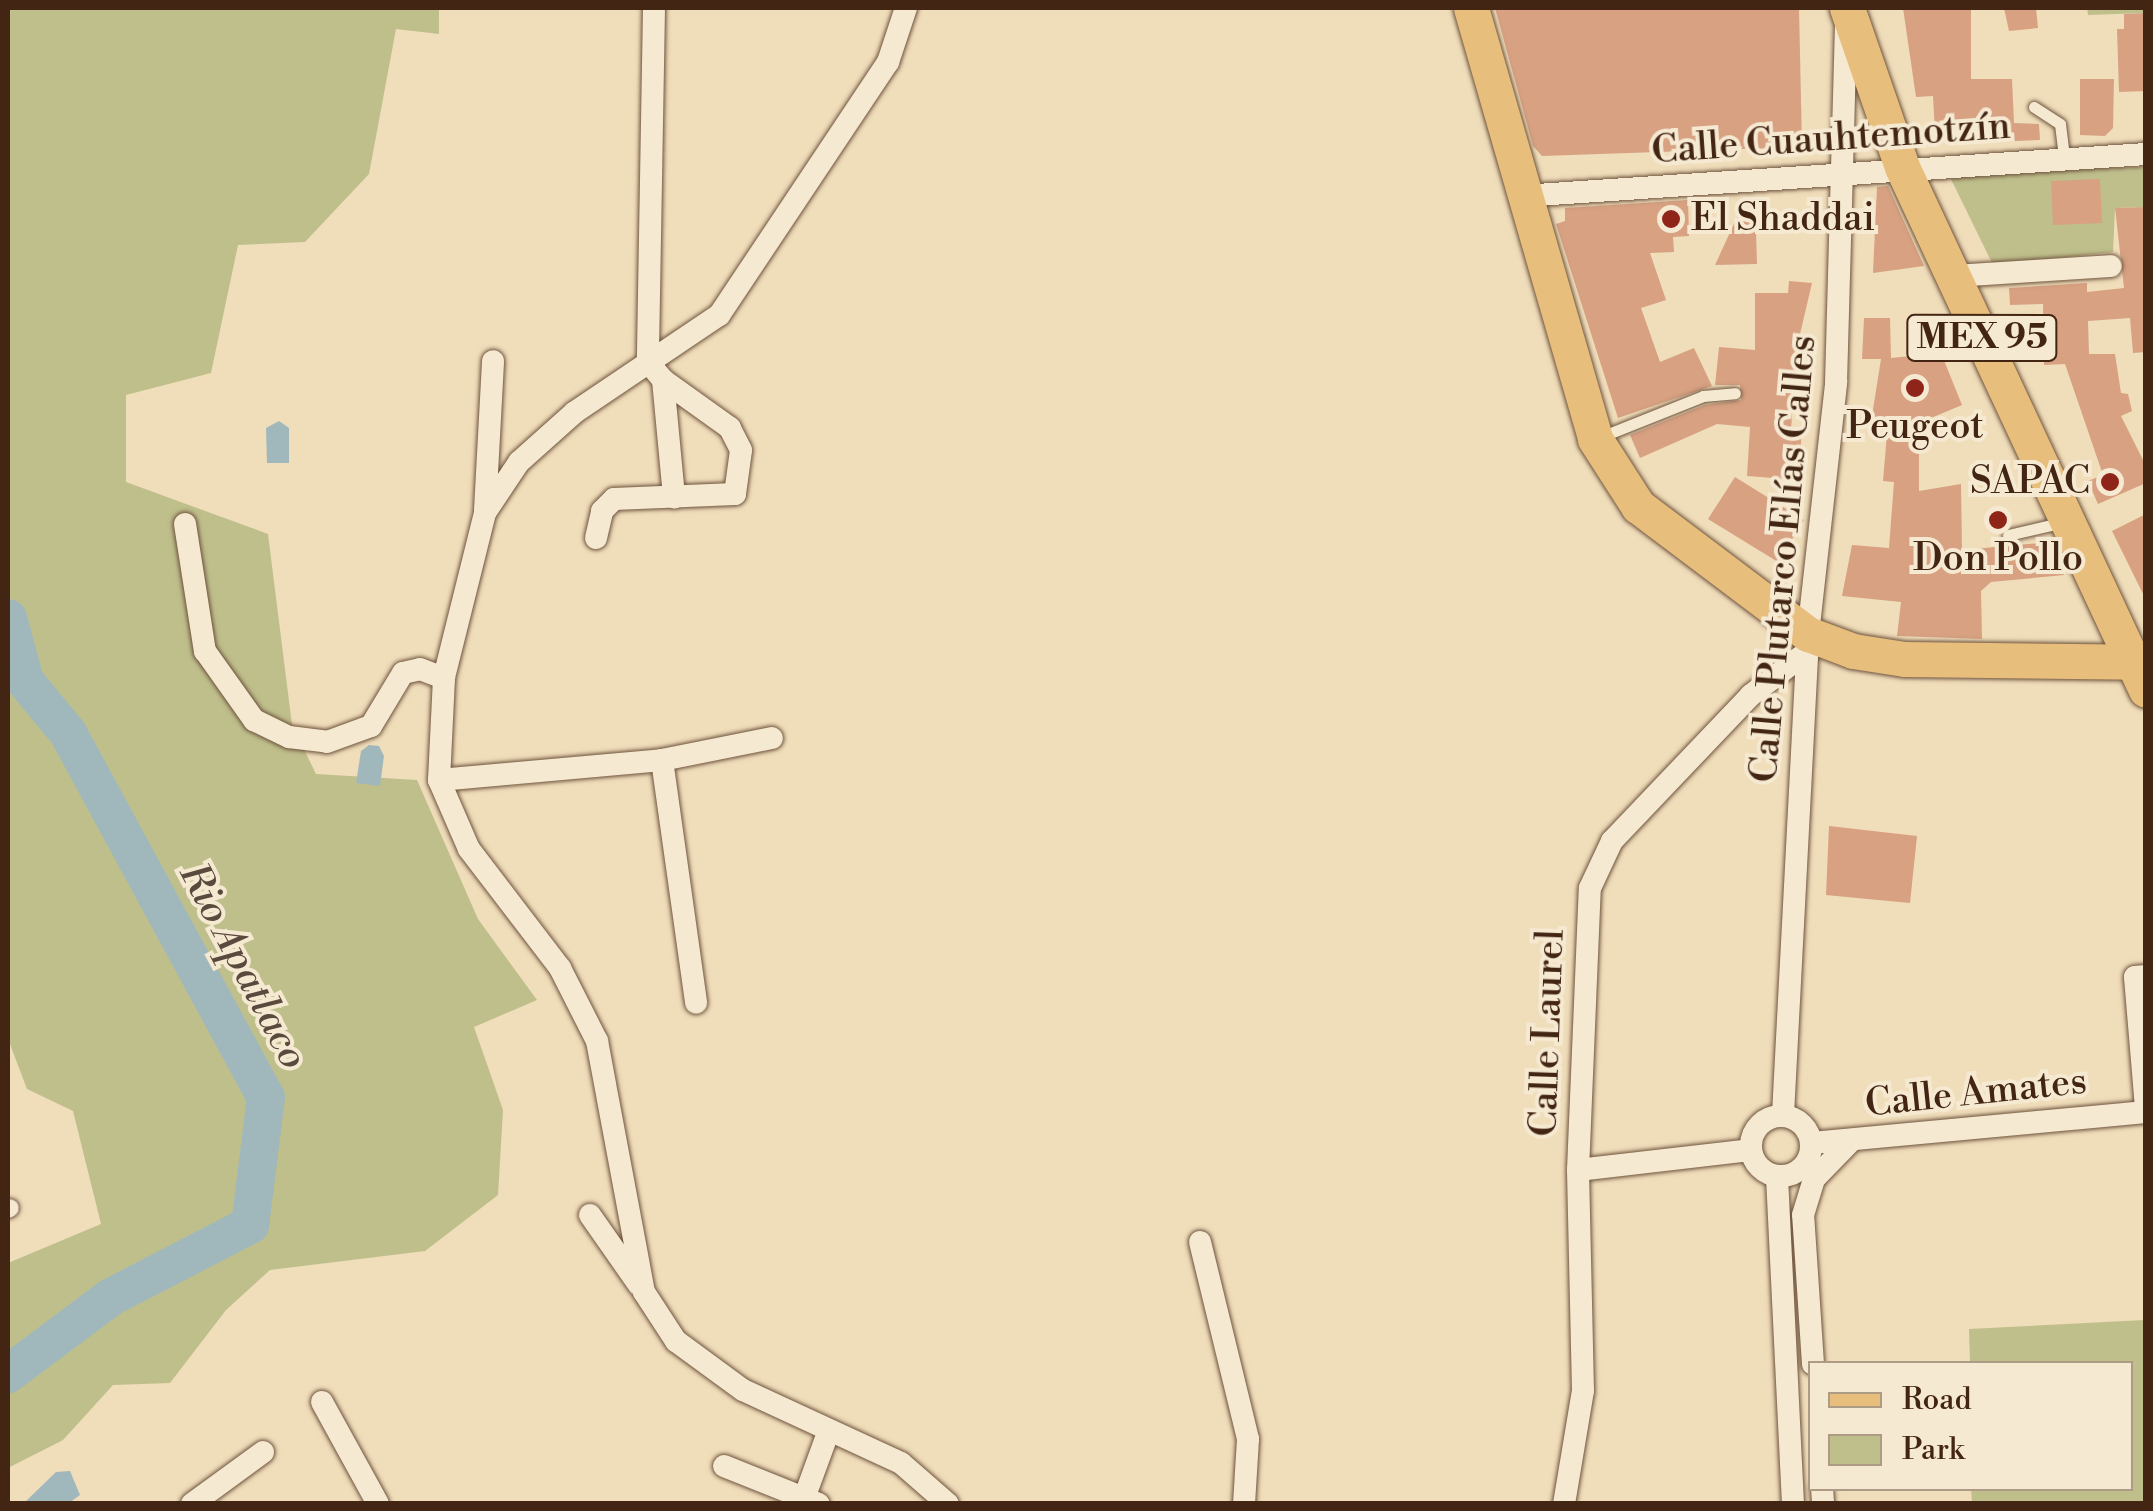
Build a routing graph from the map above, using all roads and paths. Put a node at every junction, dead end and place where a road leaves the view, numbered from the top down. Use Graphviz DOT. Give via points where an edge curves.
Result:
graph roads {
  1 [pos="654,8"];
  2 [pos="906,8"];
  3 [pos="1471,8"];
  4 [pos="1847,8"];
  5 [pos="2034,107"];
  6 [pos="2146,154"];
  7 [pos="2064,158"];
  8 [pos="1902,167"];
  9 [pos="1842,172"];
  10 [pos="1522,196"];
  11 [pos="2111,266"];
  12 [pos="1953,276"];
  13 [pos="493,361"];
  14 [pos="656,371"];
  15 [pos="1736,393"];
  16 [pos="1595,439"];
  17 [pos="674,498"];
  18 [pos="484,513"];
  19 [pos="2068,522"];
  20 [pos="185,524"];
  21 [pos="2008,535"];
  22 [pos="596,538"];
  23 [pos="1807,643"];
  24 [pos="2142,664"];
  25 [pos="444,678"];
  26 [pos="772,738"];
  27 [pos="662,760"];
  28 [pos="439,780"];
  29 [pos="2146,976"];
  30 [pos="696,1003"];
  31 [pos="2146,1110"];
  32 [pos="1783,1115"];
  33 [pos="1851,1141"];
  34 [pos="1812,1144"];
  35 [pos="1750,1150"];
  36 [pos="1578,1170"];
  37 [pos="1778,1177"];
  38 [pos="590,1215"];
  39 [pos="1200,1242"];
  40 [pos="644,1292"];
  41 [pos="1813,1361"];
  42 [pos="322,1402"];
  43 [pos="828,1433"];
  44 [pos="263,1452"];
  45 [pos="724,1466"];
  46 [pos="812,1498"];
  47 [pos="192,1504"];
  48 [pos="378,1504"];
  49 [pos="948,1504"];
  50 [pos="1244,1504"];
  51 [pos="1564,1504"];
  52 [pos="1793,1504"];
  1 -- 14 [label="street"];
  2 -- 14 [label="street" via="888,62 719,315"];
  3 -- 10 [label="main road"];
  4 -- 8 [label="main road, MEX 95"];
  4 -- 9 [label="street, Calle Plutarco Elías Calles"];
  5 -- 7 [label="lane" via="2060,124"];
  6 -- 7 [label="street, Calle Cuauhtemotzín"];
  7 -- 8 [label="street, Calle Cuauhtemotzín"];
  8 -- 9 [label="street, Calle Cuauhtemotzín"];
  8 -- 12 [label="main road, MEX 95"];
  9 -- 10 [label="street, Calle Cuauhtemotzín"];
  9 -- 23 [label="street, Calle Plutarco Elías Calles" via="1836,383"];
  10 -- 16 [label="main road"];
  11 -- 12 [label="street"];
  12 -- 19 [label="main road, MEX 95"];
  13 -- 18 [label="street"];
  14 -- 17 [label="street"];
  14 -- 17 [label="street" via="702,402 742,450 735,494"];
  14 -- 18 [label="street" via="575,412 519,462"];
  15 -- 16 [label="lane" via="1703,396"];
  16 -- 23 [label="main road" via="1638,506"];
  17 -- 22 [label="street" via="614,499 602,510"];
  18 -- 25 [label="street"];
  19 -- 21 [label="lane"];
  19 -- 24 [label="main road, MEX 95"];
  20 -- 25 [label="street" via="205,651 254,720 289,737 328,742 371,726 403,672 420,669"];
  23 -- 24 [label="main road" via="1904,659"];
  23 -- 32 [label="street, Calle Plutarco Elías Calles"];
  23 -- 36 [label="street, Calle Laurel" via="1612,842 1590,888"];
  25 -- 28 [label="street"];
  26 -- 27 [label="street"];
  27 -- 28 [label="street"];
  27 -- 30 [label="street"];
  28 -- 40 [label="street" via="469,849 560,968 597,1041"];
  29 -- 31 [label="street" via="2135,977"];
  31 -- 33 [label="street, Calle Amates"];
  32 -- 34 [label="street" via="1797,1120"];
  32 -- 35 [label="street" via="1765,1119 1753,1132"];
  33 -- 34 [label="street, Calle Amates"];
  33 -- 41 [label="street" via="1814,1178 1803,1216"];
  34 -- 37 [label="street" via="1803,1168"];
  35 -- 36 [label="street"];
  35 -- 37 [label="street" via="1759,1168"];
  36 -- 51 [label="street, Calle Laurel" via="1583,1391"];
  37 -- 52 [label="street"];
  38 -- 40 [label="street"];
  39 -- 50 [label="street" via="1248,1439"];
  40 -- 43 [label="street" via="676,1340 743,1390"];
  42 -- 48 [label="street"];
  43 -- 46 [label="street"];
  43 -- 49 [label="street" via="901,1464"];
  44 -- 47 [label="street"];
  45 -- 46 [label="street"];
}
